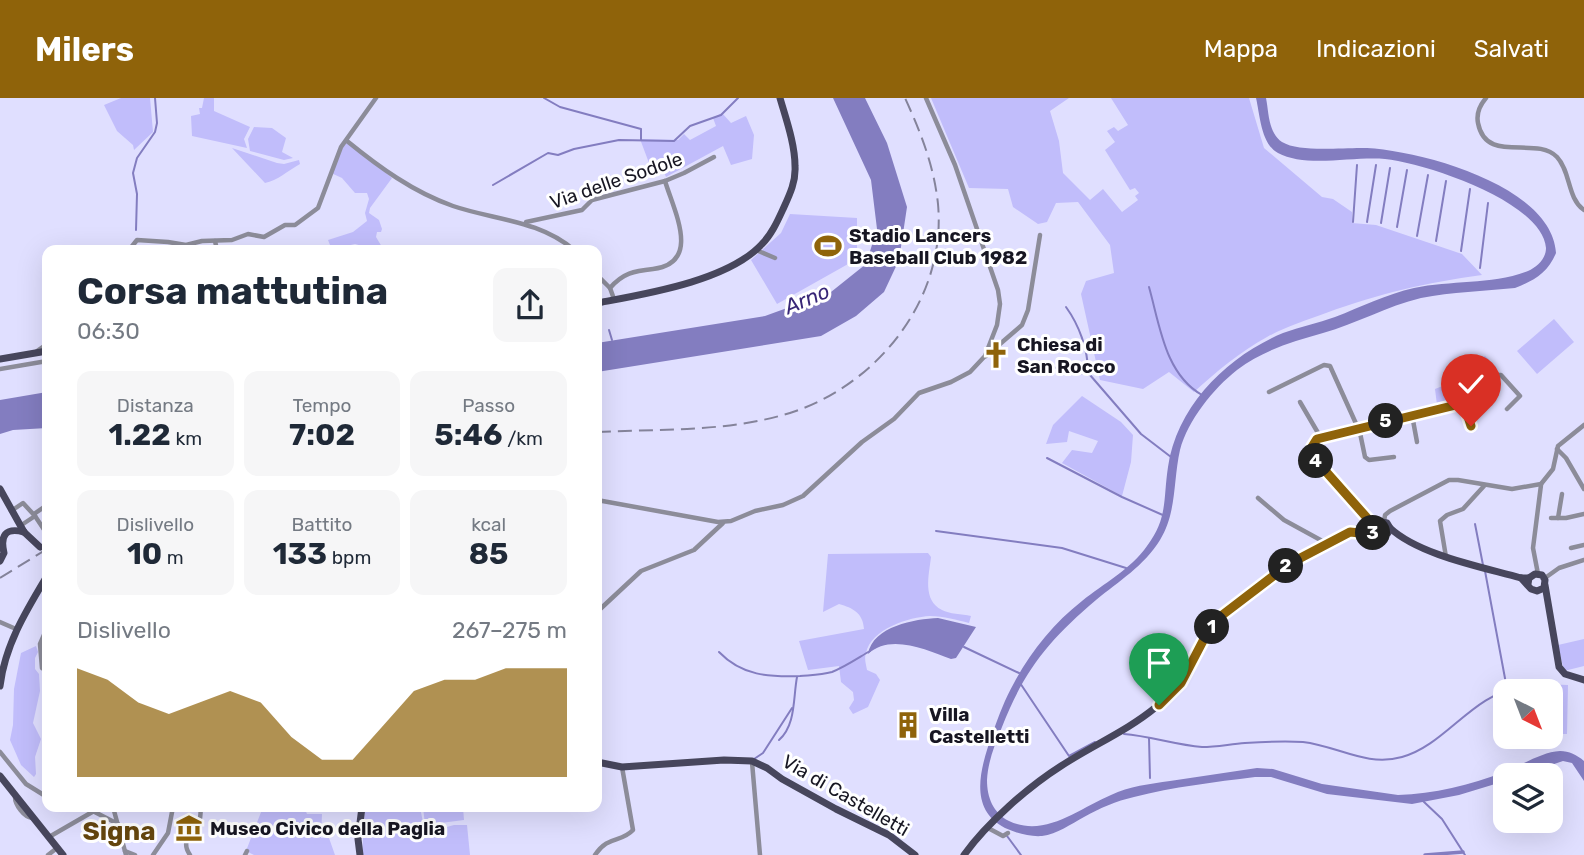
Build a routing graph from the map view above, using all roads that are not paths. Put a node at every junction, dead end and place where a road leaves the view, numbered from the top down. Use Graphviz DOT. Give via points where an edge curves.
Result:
graph roads {
  1 [pos="376,98"];
  2 [pos="780,98"];
  3 [pos="926,98"];
  4 [pos="1486,98"];
  5 [pos="347,141"];
  6 [pos="714,157"];
  7 [pos="664,181"];
  8 [pos="1584,210"];
  9 [pos="524,223"];
  10 [pos="1040,235"];
  11 [pos="215,241"];
  12 [pos="762,244"];
  13 [pos="133,245"];
  14 [pos="178,245"];
  15 [pos="186,245"];
  16 [pos="216,245"];
  17 [pos="566,245"];
  18 [pos="756,250"];
  19 [pos="765,253"];
  20 [pos="775,258"];
  21 [pos="602,280"];
  22 [pos="610,288"];
  23 [pos="614,300"];
  24 [pos="602,302"];
  25 [pos="42,348"];
  26 [pos="37,351"];
  27 [pos="42,351"];
  28 [pos="985,356"];
  29 [pos="0,359"];
  30 [pos="42,362"];
  31 [pos="0,369"];
  32 [pos="1269,392"];
  33 [pos="1463,401"];
  34 [pos="1300,402"];
  35 [pos="1507,408"];
  36 [pos="1412,415"];
  37 [pos="1471,426"];
  38 [pos="1359,428"];
  39 [pos="1583,428"];
  40 [pos="1321,438"];
  41 [pos="1417,442"];
  42 [pos="1557,448"];
  43 [pos="1394,457"];
  44 [pos="1541,484"];
  45 [pos="1485,485"];
  46 [pos="0,489"];
  47 [pos="1584,489"];
  48 [pos="1562,494"];
  49 [pos="1258,498"];
  50 [pos="602,501"];
  51 [pos="42,509"];
  52 [pos="11,511"];
  53 [pos="1584,514"];
  54 [pos="34,515"];
  55 [pos="1551,518"];
  56 [pos="1558,518"];
  57 [pos="1370,520"];
  58 [pos="724,523"];
  59 [pos="42,527"];
  60 [pos="1356,528"];
  61 [pos="19,529"];
  62 [pos="1380,529"];
  63 [pos="1,539"];
  64 [pos="1327,544"];
  65 [pos="1584,545"];
  66 [pos="1571,548"];
  67 [pos="42,550"];
  68 [pos="1446,557"];
  69 [pos="0,561"];
  70 [pos="1584,561"];
  71 [pos="1526,580"];
  72 [pos="1542,582"];
  73 [pos="42,585"];
  74 [pos="602,607"];
  75 [pos="0,622"];
  76 [pos="16,629"];
  77 [pos="42,639"];
  78 [pos="42,668"];
  79 [pos="1,671"];
  80 [pos="1584,680"];
  81 [pos="0,686"];
  82 [pos="0,752"];
  83 [pos="755,763"];
  84 [pos="602,765"];
  85 [pos="622,769"];
  86 [pos="0,776"];
  87 [pos="42,794"];
  88 [pos="92,812"];
  89 [pos="96,812"];
  90 [pos="116,812"];
  91 [pos="172,812"];
  92 [pos="201,812"];
  93 [pos="361,812"];
  94 [pos="118,824"];
  95 [pos="990,826"];
  96 [pos="1008,833"];
  97 [pos="48,837"];
  98 [pos="57,848"];
  99 [pos="126,853"];
  100 [pos="48,855"];
  101 [pos="63,855"];
  102 [pos="135,855"];
  103 [pos="153,855"];
  104 [pos="191,855"];
  105 [pos="360,855"];
  106 [pos="594,855"];
  107 [pos="760,855"];
  108 [pos="915,855"];
  109 [pos="964,855"];
  1 -- 5 [label="street"];
  2 -- 12 [label="main road" via="794,181 774,229"];
  3 -- 28 [label="street" via="956,165 998,290 997,325"];
  4 -- 8 [label="street" via="1480,104 1478,123 1491,143 1555,155 1575,202"];
  5 -- 9 [label="street" via="382,169 432,198"];
  5 -- 11 [label="street" via="337,155 318,208 310,215 269,236 248,234"];
  6 -- 7 [label="street, Via delle Sodole"];
  7 -- 9 [label="street, Via delle Sodole" via="592,200 582,210"];
  7 -- 22 [label="street" via="681,234 681,252 670,264 625,274"];
  9 -- 17 [label="street"];
  10 -- 28 [label="street" via="1022,325"];
  11 -- 15 [label="street"];
  11 -- 16 [label="street"];
  12 -- 18 [label="main road"];
  12 -- 19 [label="street"];
  13 -- 14 [label="street" via="137,240"];
  18 -- 19 [label="street"];
  18 -- 23 [label="main road" via="700,279"];
  19 -- 20 [label="street"];
  21 -- 22 [label="street"];
  22 -- 23 [label="street"];
  23 -- 24 [label="main road"];
  25 -- 26 [label="street"];
  26 -- 27 [label="main road"];
  26 -- 29 [label="main road"];
  28 -- 58 [label="street" via="970,372 919,393 803,496"];
  30 -- 31 [label="street"];
  32 -- 38 [label="street" via="1324,365 1331,366"];
  33 -- 35 [label="street" via="1492,375 1501,375 1520,396"];
  33 -- 36 [label="street"];
  33 -- 37 [label="street"];
  34 -- 40 [label="street"];
  36 -- 38 [label="street"];
  36 -- 41 [label="street"];
  38 -- 40 [label="street"];
  38 -- 43 [label="street" via="1365,457"];
  39 -- 42 [label="street"];
  40 -- 57 [label="street" via="1312,447 1313,457"];
  42 -- 44 [label="street" via="1553,469"];
  42 -- 47 [label="street"];
  44 -- 45 [label="street" via="1513,489"];
  44 -- 72 [label="street" via="1532,552"];
  45 -- 62 [label="street" via="1446,481 1390,511"];
  45 -- 68 [label="street" via="1468,505 1442,518"];
  46 -- 52 [label="main road"];
  48 -- 56 [label="street"];
  49 -- 64 [label="street"];
  50 -- 58 [label="street"];
  51 -- 54 [label="street"];
  52 -- 54 [label="street" via="23,503"];
  52 -- 61 [label="main road"];
  53 -- 56 [label="street"];
  54 -- 59 [label="street"];
  54 -- 61 [label="street"];
  55 -- 56 [label="street"];
  57 -- 60 [label="street"];
  57 -- 62 [label="street"];
  58 -- 74 [label="street" via="694,550 642,571"];
  61 -- 63 [label="main road"];
  61 -- 67 [label="main road"];
  62 -- 64 [label="main road" via="1352,531"];
  62 -- 68 [label="main road"];
  63 -- 69 [label="main road" via="4,556"];
  64 -- 95 [label="main road" via="1289,564 1215,622 1181,683 1159,705 1111,739 1061,765"];
  65 -- 66 [label="street"];
  68 -- 71 [label="main road"];
  70 -- 72 [label="street" via="1559,568"];
  71 -- 72 [label="main road"];
  71 -- 72 [label="main road" via="1533,590"];
  72 -- 80 [label="main road" via="1559,667"];
  73 -- 76 [label="main road"];
  75 -- 76 [label="street"];
  76 -- 79 [label="main road"];
  77 -- 78 [label="street"];
  79 -- 81 [label="main road"];
  82 -- 87 [label="street" via="26,785"];
  83 -- 85 [label="main road, Via di Castelletti" via="724,760"];
  83 -- 107 [label="street"];
  83 -- 108 [label="main road, Via di Castelletti" via="889,835"];
  84 -- 85 [label="main road, Via di Castelletti"];
  85 -- 106 [label="street" via="633,830 606,842"];
  86 -- 97 [label="main road"];
  88 -- 97 [label="street"];
  89 -- 94 [label="street"];
  90 -- 94 [label="street"];
  91 -- 103 [label="street" via="168,833"];
  92 -- 104 [label="street" via="198,827 187,838"];
  93 -- 105 [label="main road"];
  94 -- 99 [label="street"];
  95 -- 96 [label="street" via="1003,836"];
  95 -- 109 [label="main road"];
  97 -- 98 [label="main road"];
  98 -- 100 [label="street"];
  98 -- 101 [label="main road"];
  99 -- 102 [label="street"];
}
